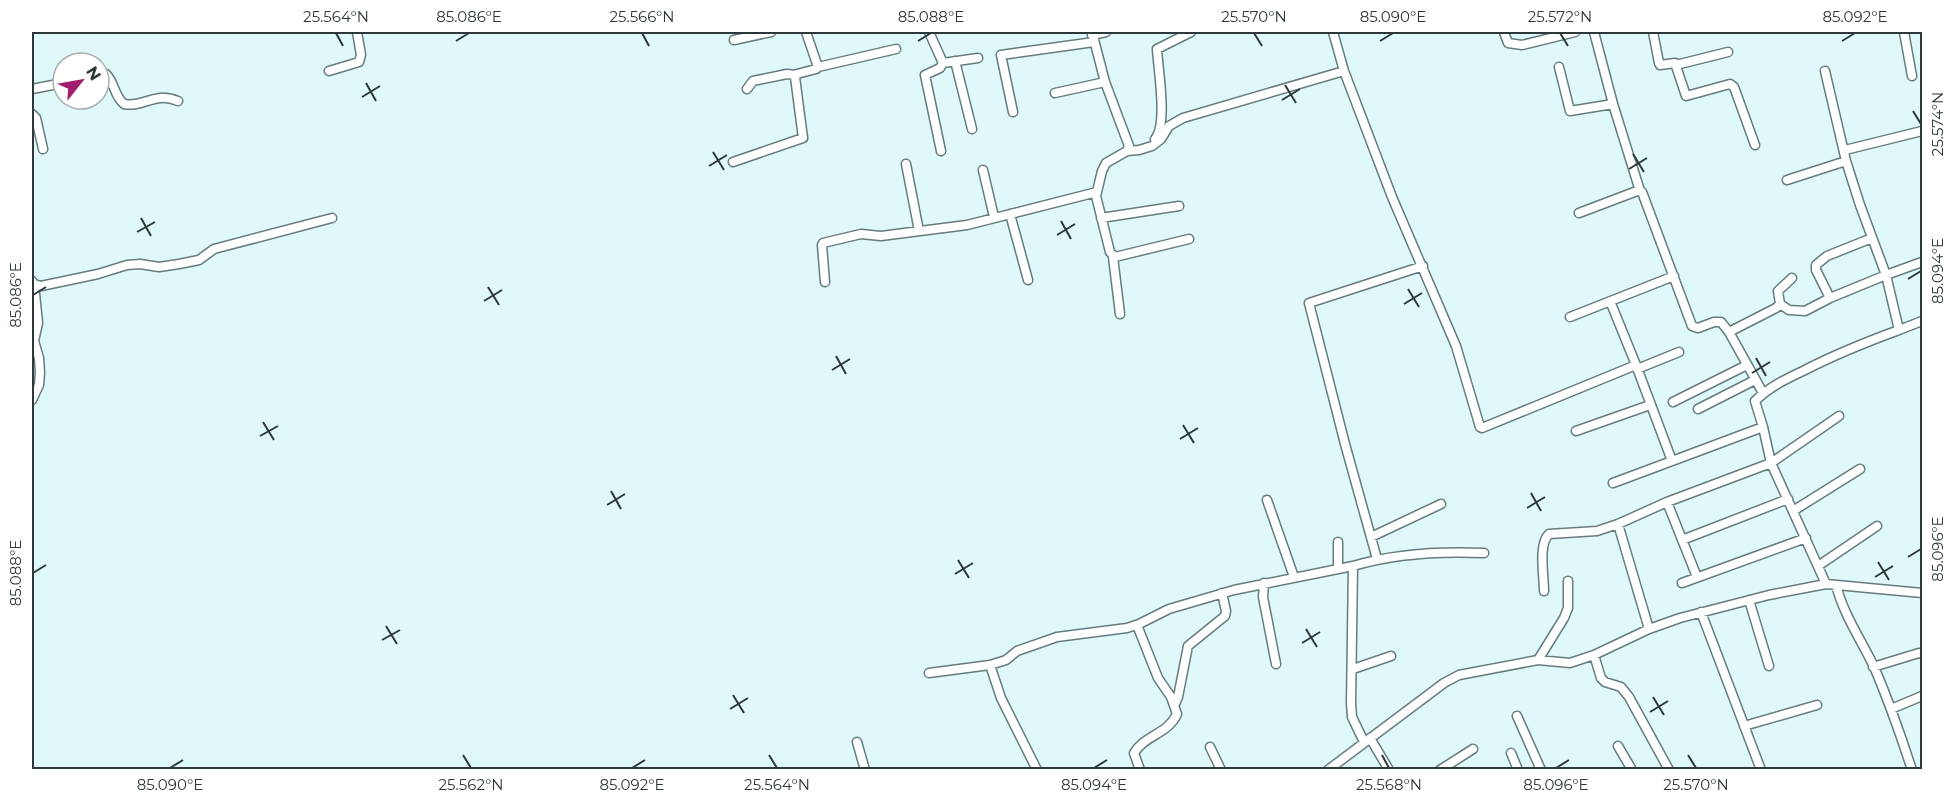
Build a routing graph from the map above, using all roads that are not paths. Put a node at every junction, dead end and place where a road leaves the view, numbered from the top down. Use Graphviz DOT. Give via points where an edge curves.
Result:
graph roads {
  1 [pos="357,32"];
  2 [pos="771,32"];
  3 [pos="806,32"];
  4 [pos="929,32"];
  5 [pos="1106,32"];
  6 [pos="1191,32"];
  7 [pos="1333,32"];
  8 [pos="1504,32"];
  9 [pos="1575,32"];
  10 [pos="1594,32"];
  11 [pos="1653,32"];
  12 [pos="1904,32"];
  13 [pos="1093,36"];
  14 [pos="734,40"];
  15 [pos="896,49"];
  16 [pos="1728,52"];
  17 [pos="978,58"];
  18 [pos="955,61"];
  19 [pos="943,63"];
  20 [pos="1676,65"];
  21 [pos="818,66"];
  22 [pos="1558,67"];
  23 [pos="329,71"];
  24 [pos="1344,71"];
  25 [pos="1825,71"];
  26 [pos="796,75"];
  27 [pos="1912,76"];
  28 [pos="111,81"];
  29 [pos="1105,82"];
  30 [pos="51,85"];
  31 [pos="32,89"];
  32 [pos="747,89"];
  33 [pos="1055,93"];
  34 [pos="178,101"];
  35 [pos="1613,104"];
  36 [pos="1012,112"];
  37 [pos="32,114"];
  38 [pos="972,129"];
  39 [pos="1923,131"];
  40 [pos="1755,145"];
  41 [pos="43,149"];
  42 [pos="1127,150"];
  43 [pos="1845,150"];
  44 [pos="941,151"];
  45 [pos="1137,151"];
  46 [pos="1846,161"];
  47 [pos="733,162"];
  48 [pos="906,164"];
  49 [pos="983,170"];
  50 [pos="1787,180"];
  51 [pos="1640,191"];
  52 [pos="1096,192"];
  53 [pos="1179,206"];
  54 [pos="1579,213"];
  55 [pos="1010,214"];
  56 [pos="994,217"];
  57 [pos="332,218"];
  58 [pos="1101,218"];
  59 [pos="919,231"];
  60 [pos="1872,238"];
  61 [pos="1189,239"];
  62 [pos="1113,257"];
  63 [pos="1923,262"];
  64 [pos="1423,266"];
  65 [pos="1886,275"];
  66 [pos="1674,276"];
  67 [pos="1792,278"];
  68 [pos="1028,280"];
  69 [pos="825,282"];
  70 [pos="33,283"];
  71 [pos="1830,298"];
  72 [pos="1610,301"];
  73 [pos="1780,304"];
  74 [pos="1120,314"];
  75 [pos="1570,318"];
  76 [pos="1923,321"];
  77 [pos="1899,330"];
  78 [pos="1729,332"];
  79 [pos="1678,352"];
  80 [pos="1747,365"];
  81 [pos="1637,367"];
  82 [pos="1755,380"];
  83 [pos="1763,393"];
  84 [pos="32,400"];
  85 [pos="1673,402"];
  86 [pos="1650,405"];
  87 [pos="1698,409"];
  88 [pos="1839,416"];
  89 [pos="1763,427"];
  90 [pos="1576,431"];
  91 [pos="1672,461"];
  92 [pos="1772,463"];
  93 [pos="1860,469"];
  94 [pos="1613,483"];
  95 [pos="1788,499"];
  96 [pos="1267,500"];
  97 [pos="1667,502"];
  98 [pos="1441,504"];
  99 [pos="1793,511"];
  100 [pos="1617,524"];
  101 [pos="1877,526"];
  102 [pos="1371,537"];
  103 [pos="1806,538"];
  104 [pos="1682,540"];
  105 [pos="1338,542"];
  106 [pos="1484,552"];
  107 [pos="1377,559"];
  108 [pos="1353,566"];
  109 [pos="1818,566"];
  110 [pos="1338,568"];
  111 [pos="1294,577"];
  112 [pos="1697,577"];
  113 [pos="1568,581"];
  114 [pos="1264,583"];
  115 [pos="1682,583"];
  116 [pos="1826,584"];
  117 [pos="1836,585"];
  118 [pos="1544,591"];
  119 [pos="1222,593"];
  120 [pos="1923,593"];
  121 [pos="1749,600"];
  122 [pos="1701,612"];
  123 [pos="1137,625"];
  124 [pos="1649,628"];
  125 [pos="1923,654"];
  126 [pos="1594,655"];
  127 [pos="1391,656"];
  128 [pos="1538,660"];
  129 [pos="1276,663"];
  130 [pos="990,665"];
  131 [pos="1769,666"];
  132 [pos="1874,667"];
  133 [pos="1353,669"];
  134 [pos="929,673"];
  135 [pos="1923,696"];
  136 [pos="1174,704"];
  137 [pos="1817,705"];
  138 [pos="1891,709"];
  139 [pos="1518,716"];
  140 [pos="1744,726"];
  141 [pos="1367,740"];
  142 [pos="857,742"];
  143 [pos="1210,747"];
  144 [pos="1618,747"];
  145 [pos="1473,749"];
  146 [pos="1511,753"];
  147 [pos="1678,764"];
  148 [pos="865,770"];
  149 [pos="1037,770"];
  150 [pos="1140,770"];
  151 [pos="1221,770"];
  152 [pos="1328,770"];
  153 [pos="1389,770"];
  154 [pos="1440,770"];
  155 [pos="1518,770"];
  156 [pos="1541,770"];
  157 [pos="1632,770"];
  158 [pos="1669,770"];
  159 [pos="1761,770"];
  160 [pos="1912,770"];
  1 -- 23 [label="street" via="359,62"];
  2 -- 14 [label="street"];
  3 -- 21 [label="street"];
  4 -- 19 [label="street"];
  5 -- 13 [label="street"];
  6 -- 45 [label="street" via="1157,49 1160,132"];
  7 -- 24 [label="street"];
  8 -- 9 [label="street" via="1508,43 1518,46"];
  10 -- 35 [label="street"];
  11 -- 20 [label="street" via="1659,63"];
  12 -- 27 [label="street"];
  13 -- 29 [label="street"];
  13 -- 36 [label="street" via="1001,55"];
  15 -- 21 [label="street"];
  16 -- 20 [label="street"];
  17 -- 18 [label="street"];
  18 -- 19 [label="street"];
  18 -- 38 [label="street"];
  19 -- 44 [label="street" via="925,75"];
  20 -- 40 [label="street" via="1686,96 1730,84 1734,87"];
  21 -- 26 [label="street"];
  22 -- 35 [label="street" via="1570,111"];
  24 -- 45 [label="street" via="1183,118 1169,126 1157,142"];
  24 -- 64 [label="street"];
  25 -- 43 [label="street"];
  26 -- 32 [label="street" via="753,81"];
  26 -- 47 [label="street" via="803,138"];
  28 -- 34 [label="street" via="124,104 164,97"];
  29 -- 33 [label="street"];
  29 -- 42 [label="street" via="1129,146"];
  30 -- 31 [label="street"];
  35 -- 51 [label="street"];
  37 -- 41 [label="street"];
  39 -- 43 [label="street"];
  42 -- 45 [label="street"];
  42 -- 52 [label="street" via="1107,163"];
  43 -- 46 [label="street"];
  46 -- 50 [label="street"];
  46 -- 60 [label="street"];
  48 -- 59 [label="street"];
  49 -- 56 [label="street"];
  51 -- 54 [label="street"];
  51 -- 66 [label="street"];
  52 -- 55 [label="street"];
  52 -- 58 [label="street"];
  53 -- 58 [label="street"];
  55 -- 56 [label="street"];
  55 -- 68 [label="street"];
  56 -- 59 [label="street"];
  57 -- 70 [label="street" via="214,249 196,261 159,267 135,264 48,285"];
  58 -- 62 [label="street"];
  59 -- 69 [label="street" via="881,236 861,234 823,243"];
  60 -- 65 [label="street"];
  60 -- 71 [label="street" via="1827,256 1816,265"];
  61 -- 62 [label="street"];
  62 -- 74 [label="street"];
  63 -- 65 [label="street"];
  64 -- 81 [label="street" via="1456,346 1482,428"];
  64 -- 102 [label="street" via="1309,303"];
  65 -- 71 [label="street"];
  65 -- 77 [label="street"];
  66 -- 72 [label="street"];
  66 -- 78 [label="street" via="1692,326 1698,328 1718,321"];
  67 -- 73 [label="street" via="1778,291"];
  70 -- 84 [label="street" via="38,323 34,340 40,373"];
  71 -- 73 [label="street" via="1805,311 1789,310"];
  72 -- 75 [label="street"];
  72 -- 81 [label="street"];
  73 -- 78 [label="street"];
  76 -- 77 [label="street"];
  77 -- 83 [label="street" via="1842,351"];
  78 -- 80 [label="street"];
  79 -- 81 [label="street"];
  80 -- 82 [label="street"];
  80 -- 85 [label="street"];
  81 -- 86 [label="street"];
  82 -- 83 [label="street"];
  82 -- 87 [label="street"];
  83 -- 89 [label="street" via="1755,401"];
  86 -- 90 [label="street"];
  86 -- 91 [label="street"];
  88 -- 92 [label="street"];
  89 -- 91 [label="street"];
  89 -- 92 [label="street"];
  91 -- 94 [label="street"];
  92 -- 95 [label="street"];
  92 -- 97 [label="street"];
  93 -- 99 [label="street"];
  95 -- 99 [label="street"];
  95 -- 104 [label="street"];
  96 -- 111 [label="street"];
  97 -- 100 [label="street"];
  97 -- 104 [label="street"];
  98 -- 102 [label="street"];
  99 -- 103 [label="street"];
  100 -- 118 [label="street" via="1597,531 1549,534 1543,547"];
  100 -- 124 [label="street"];
  101 -- 109 [label="street"];
  102 -- 107 [label="street"];
  103 -- 109 [label="street"];
  103 -- 112 [label="street"];
  104 -- 112 [label="street"];
  105 -- 110 [label="street"];
  106 -- 107 [label="street" via="1449,551"];
  107 -- 108 [label="street"];
  108 -- 110 [label="street"];
  108 -- 133 [label="street"];
  109 -- 116 [label="street"];
  110 -- 111 [label="street"];
  111 -- 114 [label="street"];
  112 -- 115 [label="street"];
  113 -- 128 [label="street" via="1568,608"];
  114 -- 119 [label="street"];
  114 -- 129 [label="street" via="1263,597"];
  116 -- 117 [label="street"];
  116 -- 121 [label="street"];
  117 -- 120 [label="street"];
  117 -- 132 [label="street" via="1846,616"];
  119 -- 123 [label="street" via="1169,609"];
  119 -- 136 [label="street" via="1225,616 1188,646"];
  121 -- 122 [label="street"];
  121 -- 131 [label="street"];
  122 -- 124 [label="street"];
  122 -- 140 [label="street"];
  123 -- 130 [label="street" via="1057,637"];
  123 -- 136 [label="street" via="1158,678"];
  124 -- 126 [label="street"];
  125 -- 132 [label="street"];
  126 -- 128 [label="street" via="1570,663"];
  126 -- 158 [label="street" via="1601,678 1621,687 1629,697"];
  127 -- 133 [label="street"];
  128 -- 141 [label="street" via="1459,675 1444,682"];
  130 -- 134 [label="street"];
  130 -- 149 [label="street" via="1001,698"];
  132 -- 138 [label="street"];
  133 -- 141 [label="street" via="1352,717"];
  135 -- 138 [label="street"];
  136 -- 150 [label="street" via="1178,714 1174,722 1134,753"];
  137 -- 140 [label="street"];
  138 -- 160 [label="street"];
  139 -- 156 [label="street"];
  140 -- 159 [label="street"];
  141 -- 152 [label="street"];
  141 -- 153 [label="street"];
  142 -- 148 [label="street"];
  143 -- 151 [label="street"];
  144 -- 157 [label="street"];
  145 -- 154 [label="street"];
  146 -- 155 [label="street"];
  147 -- 158 [label="street"];
}
